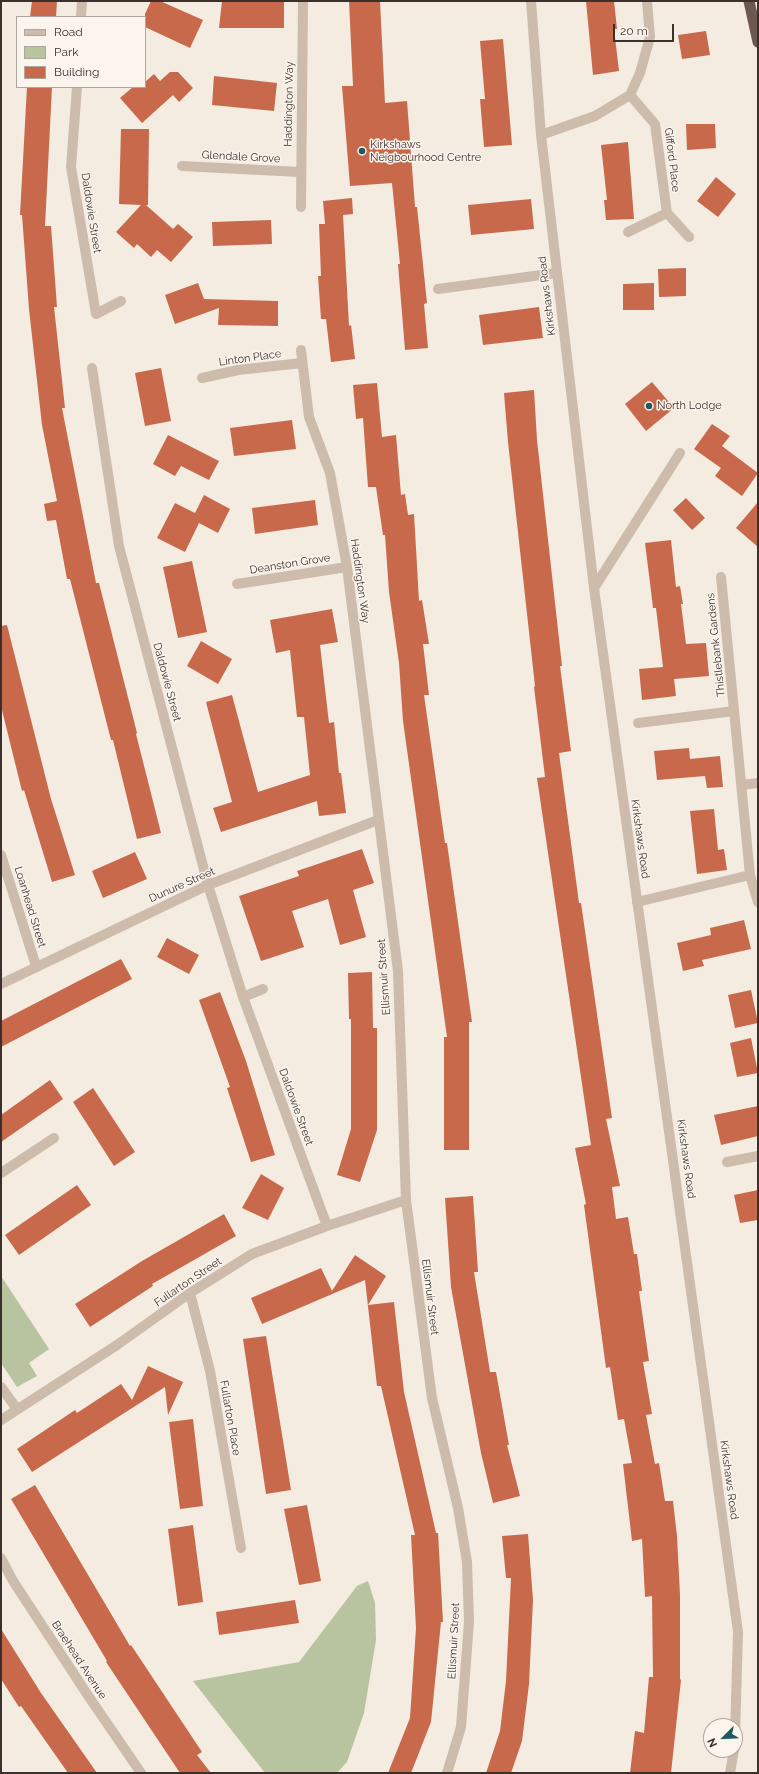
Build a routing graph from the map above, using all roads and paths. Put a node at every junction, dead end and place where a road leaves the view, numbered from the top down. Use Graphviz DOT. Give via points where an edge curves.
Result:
graph roads {
  1 [pos="82,1"];
  2 [pos="303,1"];
  3 [pos="531,1"];
  4 [pos="647,1"];
  5 [pos="749,1"];
  6 [pos="81,16"];
  7 [pos="758,42"];
  8 [pos="76,88"];
  9 [pos="630,95"];
  10 [pos="541,135"];
  11 [pos="182,166"];
  12 [pos="300,172"];
  13 [pos="300,207"];
  14 [pos="667,213"];
  15 [pos="628,232"];
  16 [pos="689,237"];
  17 [pos="556,273"];
  18 [pos="438,289"];
  19 [pos="122,301"];
  20 [pos="301,350"];
  21 [pos="302,363"];
  22 [pos="92,368"];
  23 [pos="202,378"];
  24 [pos="680,453"];
  25 [pos="347,567"];
  26 [pos="721,577"];
  27 [pos="237,584"];
  28 [pos="594,588"];
  29 [pos="734,711"];
  30 [pos="638,722"];
  31 [pos="758,783"];
  32 [pos="742,785"];
  33 [pos="378,820"];
  34 [pos="1,854"];
  35 [pos="750,875"];
  36 [pos="208,885"];
  37 [pos="637,902"];
  38 [pos="758,902"];
  39 [pos="36,966"];
  40 [pos="1,984"];
  41 [pos="263,989"];
  42 [pos="243,997"];
  43 [pos="54,1138"];
  44 [pos="758,1156"];
  45 [pos="728,1162"];
  46 [pos="1,1173"];
  47 [pos="406,1200"];
  48 [pos="327,1226"];
  49 [pos="190,1294"];
  50 [pos="1,1387"];
  51 [pos="16,1410"];
  52 [pos="1,1420"];
  53 [pos="241,1548"];
  54 [pos="1,1558"];
  55 [pos="736,1718"];
  56 [pos="733,1758"];
  57 [pos="141,1773"];
  58 [pos="447,1773"];
  59 [pos="730,1773"];
  1 -- 6 [label="street"];
  2 -- 12 [label="street, Haddington Way"];
  3 -- 10 [label="street, Kirkshaws Road"];
  4 -- 9 [label="street" via="650,37"];
  5 -- 7 [label="highway"];
  8 -- 19 [label="street, Daldowie Street" via="71,167 96,314"];
  9 -- 10 [label="street" via="595,116"];
  9 -- 14 [label="street, Gifford Place" via="656,124"];
  10 -- 17 [label="street, Kirkshaws Road"];
  11 -- 12 [label="street, Glendale Grove"];
  12 -- 13 [label="street, Haddington Way"];
  14 -- 15 [label="street"];
  14 -- 16 [label="street"];
  17 -- 18 [label="street"];
  17 -- 28 [label="street, Kirkshaws Road"];
  20 -- 21 [label="street, Haddington Way"];
  21 -- 23 [label="street, Linton Place" via="238,370"];
  21 -- 25 [label="street, Haddington Way" via="309,418 330,473"];
  22 -- 36 [label="street, Daldowie Street" via="119,546"];
  24 -- 28 [label="street"];
  25 -- 27 [label="street, Deanston Grove"];
  25 -- 33 [label="street, Haddington Way"];
  26 -- 29 [label="street, Thistlebank Gardens"];
  28 -- 37 [label="street, Kirkshaws Road"];
  29 -- 30 [label="street, Thistlebank Gardens"];
  29 -- 32 [label="street, Thistlebank Gardens"];
  31 -- 32 [label="street"];
  32 -- 35 [label="street, Thistlebank Gardens"];
  33 -- 36 [label="street, Dunure Street"];
  33 -- 47 [label="street, Ellismuir Street" via="398,971"];
  34 -- 39 [label="street, Loanhead Street"];
  35 -- 37 [label="street"];
  35 -- 38 [label="street, Thistlebank Gardens"];
  36 -- 39 [label="street, Dunure Street"];
  36 -- 42 [label="street, Daldowie Street"];
  37 -- 55 [label="street, Kirkshaws Road" via="738,1632"];
  39 -- 40 [label="street, Dunure Street"];
  41 -- 42 [label="street"];
  42 -- 48 [label="street, Daldowie Street"];
  43 -- 46 [label="street"];
  44 -- 45 [label="street"];
  47 -- 48 [label="street, Fullarton Street"];
  47 -- 58 [label="street, Ellismuir Street" via="432,1398 458,1508 467,1562 469,1622 461,1727"];
  48 -- 49 [label="street, Fullarton Street" via="252,1254"];
  49 -- 51 [label="street, Fullarton Street"];
  49 -- 53 [label="street, Fullarton Place" via="210,1371"];
  50 -- 51 [label="street"];
  51 -- 52 [label="street, Fullarton Street"];
  54 -- 57 [label="street, Braehead Avenue"];
  56 -- 59 [label="street"];
}
